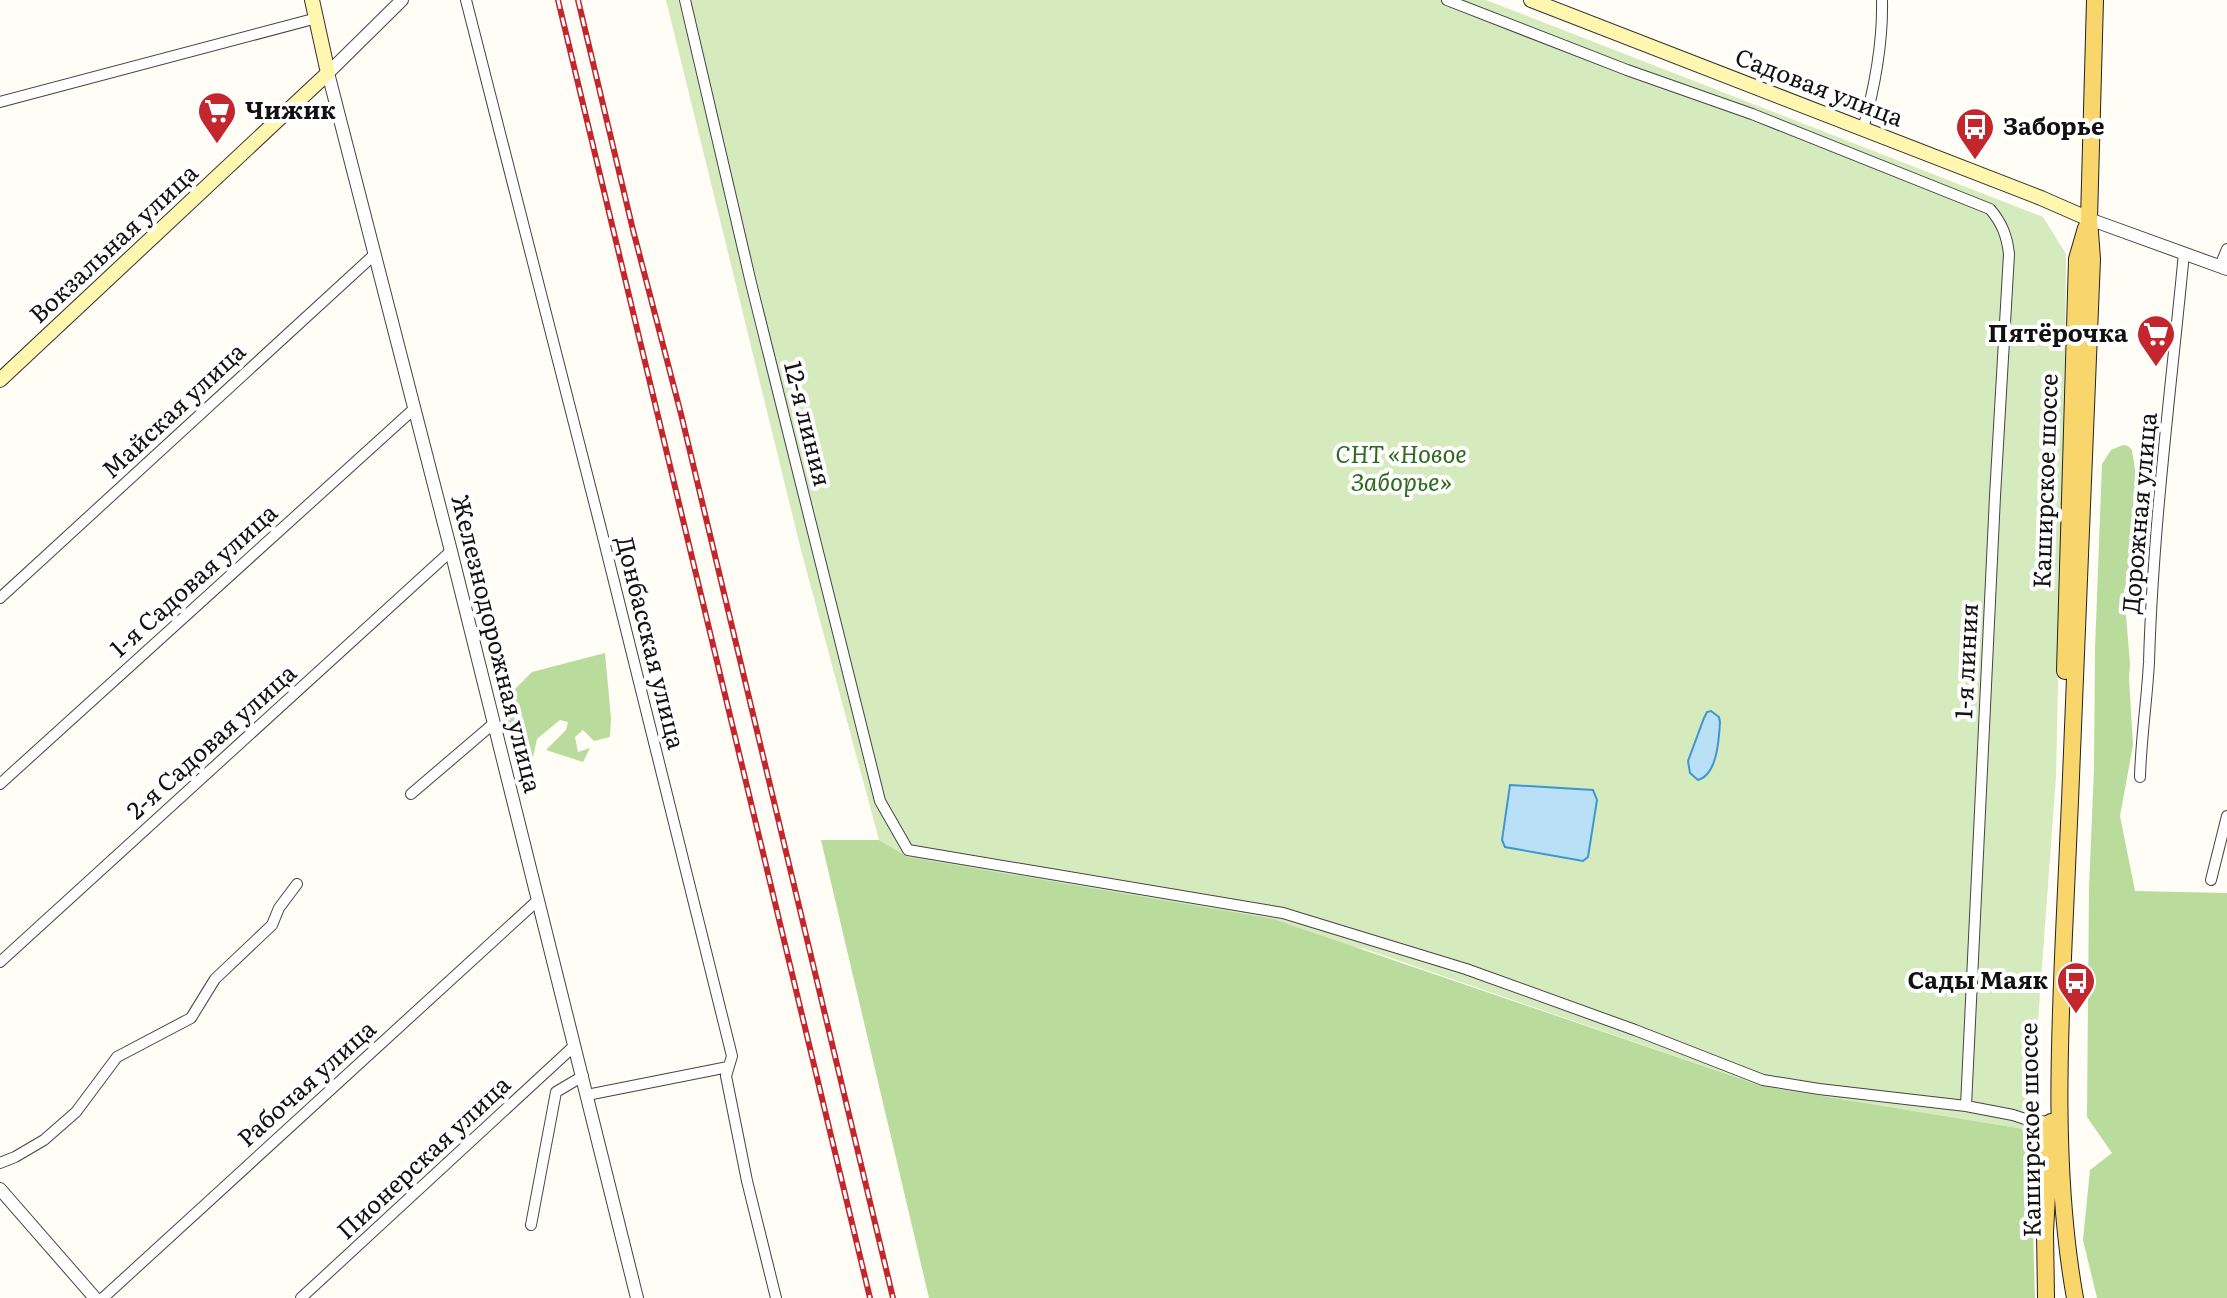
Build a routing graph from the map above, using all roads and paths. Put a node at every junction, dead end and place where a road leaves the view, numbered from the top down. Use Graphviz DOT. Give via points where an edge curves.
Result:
graph roads {
  1 [pos="312,0"];
  2 [pos="402,0"];
  3 [pos="466,0"];
  4 [pos="685,0"];
  5 [pos="1447,0"];
  6 [pos="1531,0"];
  7 [pos="1882,0"];
  8 [pos="2095,0"];
  9 [pos="317,18"];
  10 [pos="328,73"];
  11 [pos="0,102"];
  12 [pos="1863,129"];
  13 [pos="2089,219"];
  14 [pos="2227,249"];
  15 [pos="2184,253"];
  16 [pos="375,254"];
  17 [pos="2224,268"];
  18 [pos="0,380"];
  19 [pos="415,408"];
  20 [pos="451,551"];
  21 [pos="0,598"];
  22 [pos="493,724"];
  23 [pos="2140,777"];
  24 [pos="0,784"];
  25 [pos="411,794"];
  26 [pos="2227,816"];
  27 [pos="2211,880"];
  28 [pos="297,884"];
  29 [pos="538,900"];
  30 [pos="0,962"];
  31 [pos="573,1047"];
  32 [pos="728,1067"];
  33 [pos="545,1073"];
  34 [pos="583,1076"];
  35 [pos="556,1092"];
  36 [pos="587,1095"];
  37 [pos="1966,1106"];
  38 [pos="2051,1122"];
  39 [pos="0,1163"];
  40 [pos="0,1189"];
  41 [pos="531,1225"];
  42 [pos="95,1298"];
  43 [pos="103,1298"];
  44 [pos="301,1298"];
  45 [pos="637,1298"];
  46 [pos="776,1298"];
  47 [pos="2046,1298"];
  48 [pos="2065,1298"];
  49 [pos="2075,1298"];
  1 -- 9 [label="main road, Железнодорожная улица"];
  2 -- 10 [label="street"];
  3 -- 32 [label="street, Донбасская улица" via="732,1056"];
  4 -- 37 [label="street, 12-я линия" via="880,801 908,850 1283,913 1466,969 1763,1080"];
  5 -- 37 [label="street, 1-я линия" via="1990,209 2007,236"];
  6 -- 12 [label="main road, Садовая улица"];
  7 -- 12 [label="street" via="1877,76"];
  8 -- 13 [label="main road"];
  9 -- 10 [label="main road, Железнодорожная улица"];
  9 -- 11 [label="street"];
  10 -- 16 [label="street, Железнодорожная улица"];
  10 -- 18 [label="main road, Вокзальная улица"];
  12 -- 13 [label="main road, Садовая улица"];
  13 -- 15 [label="street"];
  13 -- 38 [label="main road, Каширское шоссе" via="2077,259"];
  13 -- 49 [label="main road, Каширское шоссе" via="2092,259 2061,1039 2063,1192"];
  14 -- 17 [label="street"];
  15 -- 17 [label="street"];
  15 -- 23 [label="street, Дорожная улица"];
  16 -- 19 [label="street, Железнодорожная улица"];
  16 -- 21 [label="street, Майская улица"];
  19 -- 20 [label="street, Железнодорожная улица"];
  19 -- 24 [label="street, 1-я Садовая улица"];
  20 -- 22 [label="street, Железнодорожная улица"];
  20 -- 30 [label="street, 2-я Садовая улица"];
  22 -- 25 [label="street"];
  22 -- 29 [label="street, Железнодорожная улица"];
  26 -- 27 [label="street"];
  28 -- 39 [label="street" via="272,925 215,979 191,1018 117,1057 76,1112 44,1140"];
  29 -- 31 [label="street, Железнодорожная улица"];
  29 -- 43 [label="street, Рабочая улица"];
  31 -- 33 [label="street, Пионерская улица"];
  31 -- 34 [label="street, Железнодорожная улица"];
  32 -- 36 [label="street"];
  32 -- 46 [label="street, Донбасская улица" via="747,1181"];
  33 -- 35 [label="street"];
  33 -- 44 [label="street, Пионерская улица"];
  34 -- 35 [label="street"];
  34 -- 36 [label="street, Железнодорожная улица"];
  35 -- 41 [label="street"];
  36 -- 45 [label="street, Железнодорожная улица"];
  37 -- 38 [label="street"];
  38 -- 47 [label="main road"];
  38 -- 48 [label="main road, Каширское шоссе" via="2055,1229"];
  40 -- 42 [label="street"];
}
